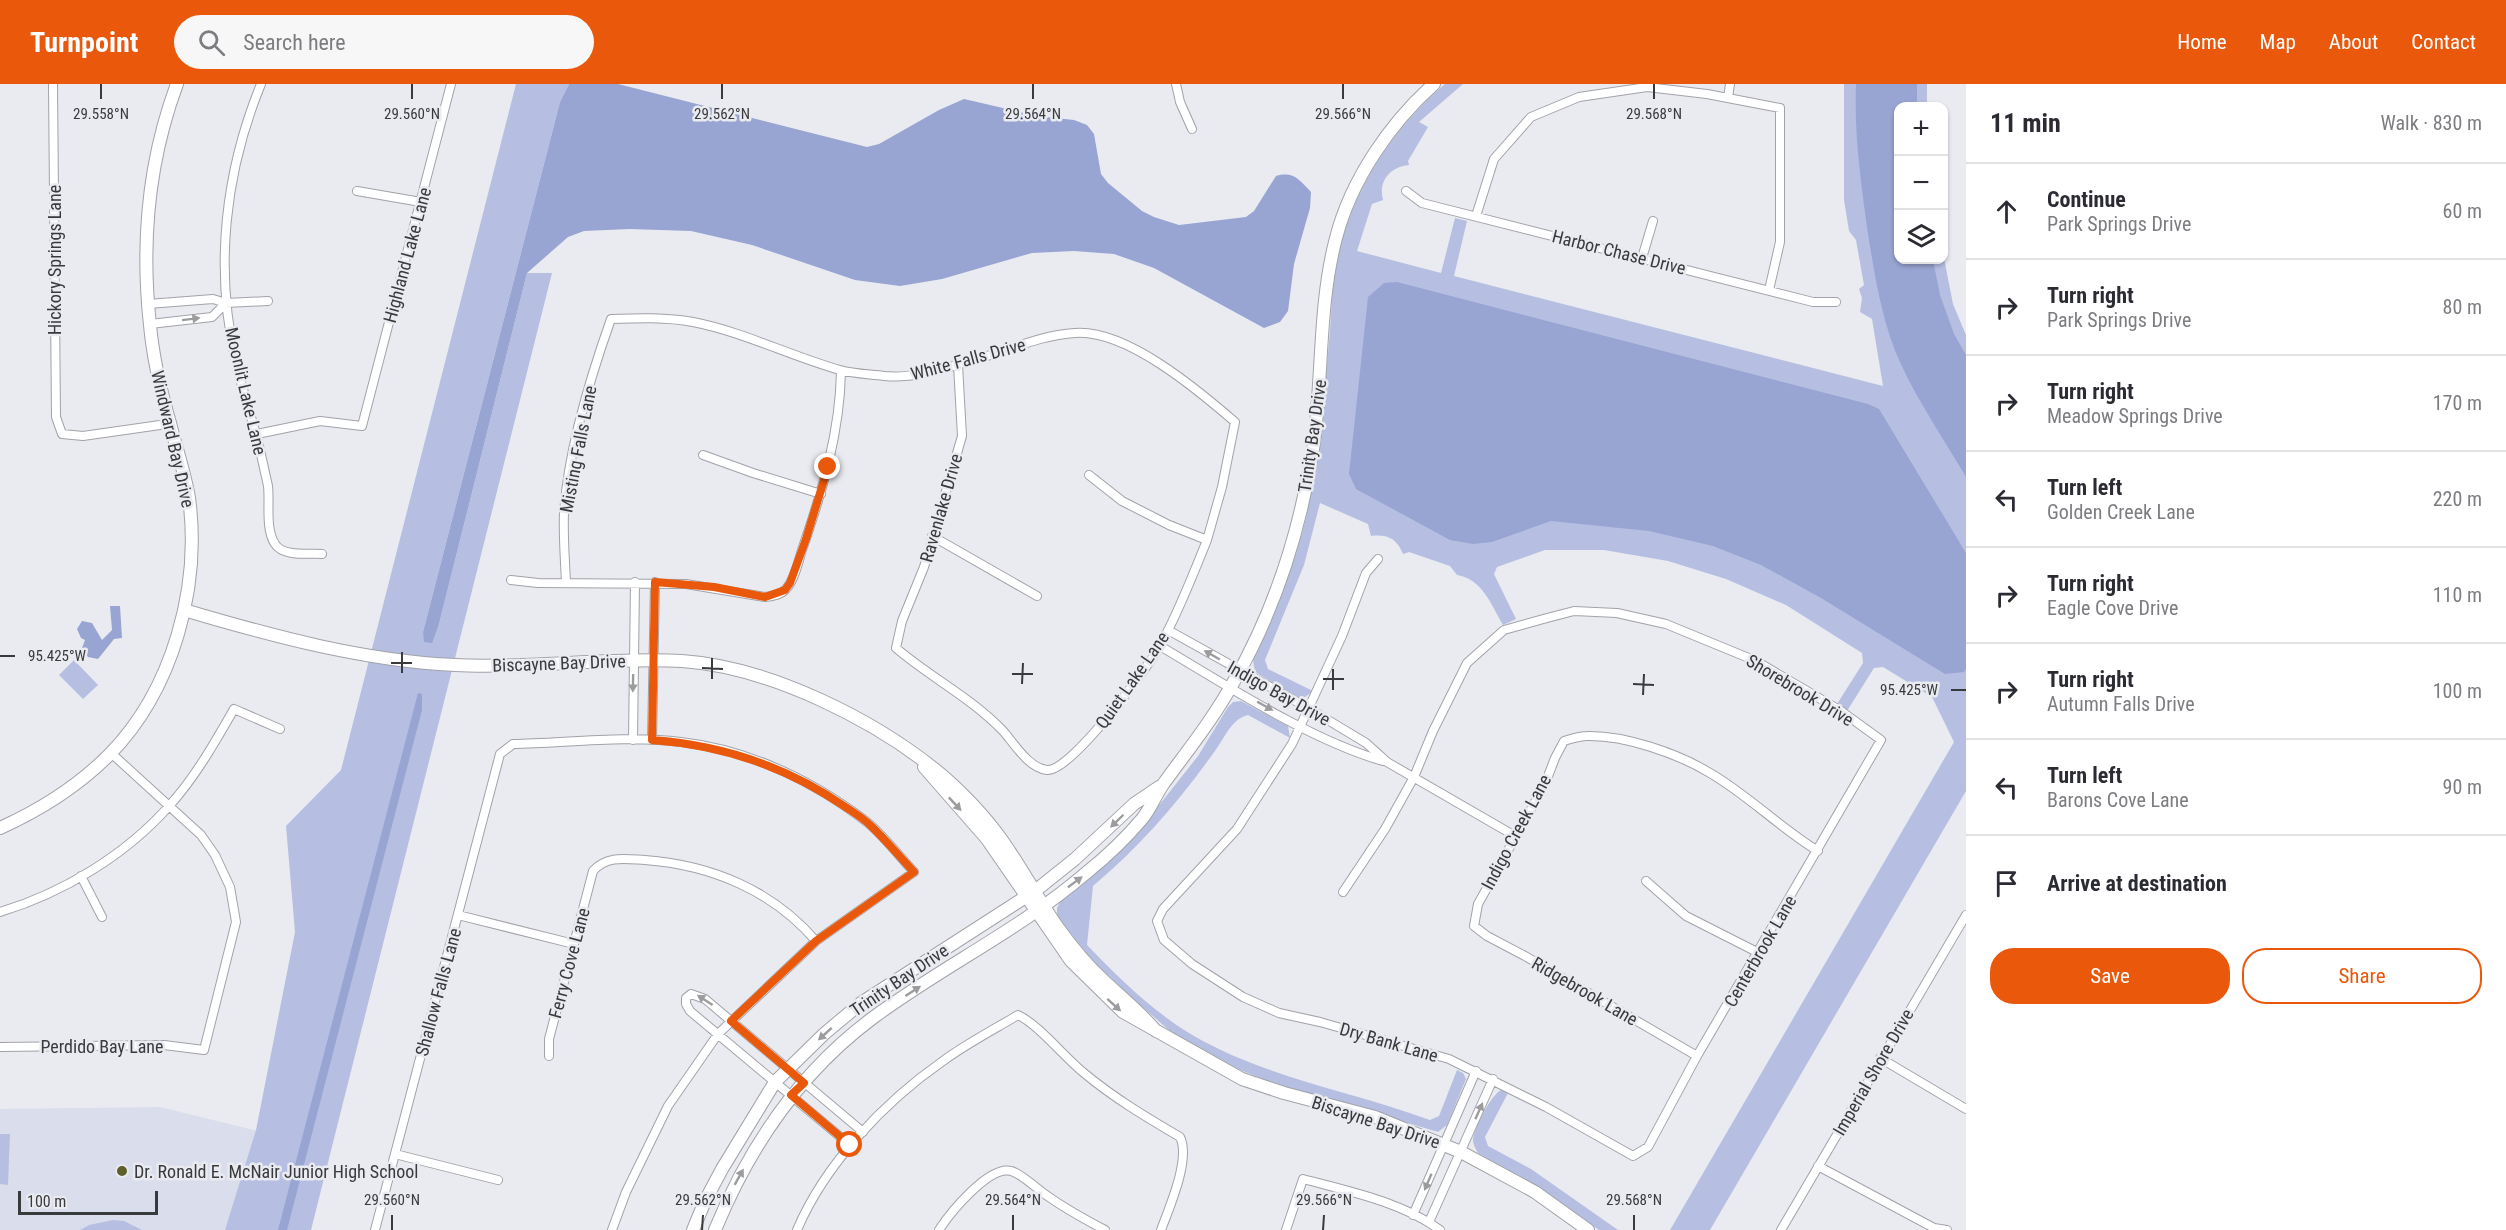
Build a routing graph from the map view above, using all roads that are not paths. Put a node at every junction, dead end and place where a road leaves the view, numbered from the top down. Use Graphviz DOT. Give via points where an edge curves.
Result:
graph roads {
  1 [pos="53,84"];
  2 [pos="177,84"];
  3 [pos="261,84"];
  4 [pos="450,84"];
  5 [pos="1176,84"];
  6 [pos="1433,84"];
  7 [pos="1709,84"];
  8 [pos="1730,84"];
  9 [pos="1707,94"];
  10 [pos="1728,98"];
  11 [pos="1192,129"];
  12 [pos="357,191"];
  13 [pos="1406,191"];
  14 [pos="421,202"];
  15 [pos="1476,216"];
  16 [pos="1653,221"];
  17 [pos="1642,258"];
  18 [pos="1769,290"];
  19 [pos="268,301"];
  20 [pos="1836,302"];
  21 [pos="226,303"];
  22 [pos="148,304"];
  23 [pos="611,319"];
  24 [pos="150,324"];
  25 [pos="958,364"];
  26 [pos="842,371"];
  27 [pos="169,422"];
  28 [pos="1235,422"];
  29 [pos="257,434"];
  30 [pos="703,455"];
  31 [pos="1089,475"];
  32 [pos="821,494"];
  33 [pos="932,536"];
  34 [pos="1207,540"];
  35 [pos="322,554"];
  36 [pos="1378,559"];
  37 [pos="511,580"];
  38 [pos="635,582"];
  39 [pos="655,582"];
  40 [pos="566,583"];
  41 [pos="1037,596"];
  42 [pos="184,610"];
  43 [pos="1168,630"];
  44 [pos="1160,646"];
  45 [pos="654,660"];
  46 [pos="634,661"];
  47 [pos="1240,671"];
  48 [pos="1231,687"];
  49 [pos="1308,708"];
  50 [pos="1300,725"];
  51 [pos="280,729"];
  52 [pos="633,740"];
  53 [pos="652,740"];
  54 [pos="1881,740"];
  55 [pos="111,753"];
  56 [pos="1387,762"];
  57 [pos="1051,771"];
  58 [pos="1414,777"];
  59 [pos="1163,785"];
  60 [pos="170,805"];
  61 [pos="0,828"];
  62 [pos="1515,837"];
  63 [pos="1818,851"];
  64 [pos="81,876"];
  65 [pos="1646,881"];
  66 [pos="1343,892"];
  67 [pos="1030,893"];
  68 [pos="1040,909"];
  69 [pos="0,912"];
  70 [pos="458,915"];
  71 [pos="102,917"];
  72 [pos="1965,919"];
  73 [pos="1474,926"];
  74 [pos="816,941"];
  75 [pos="574,944"];
  76 [pos="1759,953"];
  77 [pos="731,1021"];
  78 [pos="718,1034"];
  79 [pos="0,1047"];
  80 [pos="549,1056"];
  81 [pos="1697,1056"];
  82 [pos="1880,1058"];
  83 [pos="788,1070"];
  84 [pos="1476,1071"];
  85 [pos="1493,1080"];
  86 [pos="775,1082"];
  87 [pos="804,1083"];
  88 [pos="791,1095"];
  89 [pos="1966,1109"];
  90 [pos="863,1132"];
  91 [pos="1444,1144"];
  92 [pos="850,1145"];
  93 [pos="1461,1152"];
  94 [pos="395,1154"];
  95 [pos="1633,1156"];
  96 [pos="1818,1166"];
  97 [pos="498,1180"];
  98 [pos="1413,1215"];
  99 [pos="1429,1222"];
  100 [pos="375,1230"];
  101 [pos="612,1230"];
  102 [pos="693,1230"];
  103 [pos="715,1230"];
  104 [pos="796,1230"];
  105 [pos="939,1230"];
  106 [pos="1105,1230"];
  107 [pos="1161,1230"];
  108 [pos="1286,1230"];
  109 [pos="1440,1230"];
  110 [pos="1588,1230"];
  111 [pos="1781,1230"];
  112 [pos="1947,1230"];
  1 -- 27 [label="street, Hickory Springs Lane" via="56,417 62,434 82,436"];
  2 -- 22 [label="street, Windward Bay Drive" via="156,152 146,224"];
  3 -- 21 [label="street, Moonlit Lake Lane" via="245,124 228,202 223,275"];
  4 -- 14 [label="street, Highland Lake Lane"];
  5 -- 11 [label="street"];
  6 -- 47 [label="street, Trinity Bay Drive" via="1396,123 1374,154 1336,234 1307,481 1287,561"];
  7 -- 9 [label="street"];
  8 -- 10 [label="street"];
  9 -- 10 [label="street"];
  9 -- 15 [label="street" via="1647,87 1579,97 1531,117 1494,159"];
  10 -- 18 [label="street" via="1780,108 1780,242"];
  12 -- 14 [label="street"];
  13 -- 15 [label="street, Harbor Chase Drive" via="1422,203"];
  14 -- 29 [label="street, Highland Lake Lane" via="362,426 320,421"];
  15 -- 17 [label="street, Harbor Chase Drive"];
  16 -- 17 [label="street"];
  17 -- 18 [label="street, Harbor Chase Drive"];
  18 -- 20 [label="street, Harbor Chase Drive" via="1813,302"];
  19 -- 21 [label="street"];
  21 -- 22 [label="street" via="213,299"];
  24 -- 21 [label="street, one-way" via="212,317"];
  21 -- 29 [label="street, Moonlit Lake Lane" via="236,361"];
  22 -- 24 [label="street, Windward Bay Drive"];
  23 -- 26 [label="street, White Falls Drive" via="692,322 777,346"];
  23 -- 40 [label="street, Misting Falls Lane" via="580,424 567,490"];
  24 -- 27 [label="street, Windward Bay Drive"];
  25 -- 26 [label="street, White Falls Drive" via="899,378"];
  25 -- 28 [label="street, White Falls Drive" via="1047,337 1093,334 1127,345 1159,363"];
  25 -- 33 [label="street, Ravenlake Drive" via="962,436"];
  26 -- 32 [label="street" via="835,436"];
  27 -- 42 [label="street, Windward Bay Drive" via="186,480 190,515 191,562"];
  28 -- 34 [label="street, Quiet Lake Lane"];
  29 -- 35 [label="street, Moonlit Lake Lane" via="275,545 284,552"];
  30 -- 32 [label="street"];
  31 -- 34 [label="street" via="1122,501"];
  32 -- 39 [label="street" via="790,583 779,594 765,597 714,587"];
  33 -- 41 [label="street"];
  33 -- 57 [label="street, Ravenlake Drive" via="896,648 992,719 1032,763"];
  34 -- 43 [label="street, Quiet Lake Lane"];
  36 -- 49 [label="street" via="1366,573"];
  37 -- 40 [label="street"];
  38 -- 39 [label="street"];
  38 -- 40 [label="street"];
  38 -- 46 [label="street"];
  39 -- 45 [label="street"];
  42 -- 46 [label="street, Biscayne Bay Drive" via="338,649 422,663 487,666"];
  42 -- 55 [label="street, Windward Bay Drive" via="175,642 152,693"];
  43 -- 44 [label="street, Quiet Lake Lane"];
  47 -- 43 [label="street, Indigo Bay Drive, one-way"];
  44 -- 48 [label="street, Indigo Bay Drive"];
  44 -- 57 [label="street, Quiet Lake Lane" via="1116,708 1066,764"];
  45 -- 46 [label="street, Biscayne Bay Drive"];
  45 -- 53 [label="street"];
  45 -- 67 [label="street, Biscayne Bay Drive" via="718,666 793,689 859,719 960,791 1009,849"];
  46 -- 52 [label="street, one-way"];
  47 -- 48 [label="street, Trinity Bay Drive"];
  47 -- 49 [label="street, Indigo Bay Drive"];
  48 -- 50 [label="street, Indigo Bay Drive, one-way"];
  48 -- 59 [label="street, Trinity Bay Drive"];
  49 -- 50 [label="street"];
  49 -- 56 [label="street, Indigo Bay Drive" via="1366,744"];
  50 -- 56 [label="street, Indigo Bay Drive"];
  50 -- 84 [label="street, Dry Bank Lane" via="1292,744 1237,829 1163,909 1157,921 1164,940 1192,964 1243,997 1279,1013 1430,1053"];
  51 -- 60 [label="street" via="234,709"];
  52 -- 53 [label="street"];
  52 -- 70 [label="street, Shallow Falls Lane" via="513,744 500,754"];
  53 -- 74 [label="street" via="709,747 764,763 821,790 869,824 914,872"];
  54 -- 58 [label="street, Shorebrook Drive" via="1841,711 1756,661 1666,624 1617,613 1574,611 1504,630 1467,663"];
  54 -- 63 [label="street, Centerbrook Lane"];
  55 -- 60 [label="street"];
  55 -- 61 [label="street, Windward Bay Drive" via="57,798"];
  56 -- 58 [label="street, Indigo Bay Drive"];
  58 -- 62 [label="street, Indigo Bay Drive"];
  58 -- 66 [label="street, Shorebrook Drive"];
  59 -- 67 [label="street, Trinity Bay Drive, one-way" via="1134,804 1075,859"];
  68 -- 59 [label="street, Trinity Bay Drive, one-way" via="1115,847 1144,817"];
  60 -- 64 [label="street" via="125,846"];
  60 -- 79 [label="street, Perdido Bay Lane" via="215,855 230,887 236,922 204,1050 164,1045"];
  62 -- 63 [label="street, Indigo Creek Lane" via="1564,741 1585,736 1618,739 1659,750 1708,772"];
  62 -- 73 [label="street, Indigo Creek Lane" via="1478,904"];
  63 -- 76 [label="street, Centerbrook Lane"];
  64 -- 69 [label="street" via="55,891"];
  64 -- 71 [label="street"];
  65 -- 76 [label="street" via="1686,916"];
  67 -- 68 [label="street, Biscayne Bay Drive"];
  67 -- 83 [label="street, Trinity Bay Drive, one-way" via="861,1003"];
  87 -- 68 [label="street, Trinity Bay Drive, one-way" via="873,1017"];
  68 -- 91 [label="street, Biscayne Bay Drive" via="1080,956 1156,1031 1242,1078 1375,1118"];
  70 -- 75 [label="street"];
  70 -- 94 [label="street, Shallow Falls Lane"];
  72 -- 82 [label="street, Imperial Shore Drive"];
  73 -- 81 [label="street, Ridgebrook Lane"];
  74 -- 75 [label="street, Ferry Cove Lane" via="791,914 739,882 707,869 621,859 606,861 593,871"];
  74 -- 77 [label="street"];
  75 -- 80 [label="street, Ferry Cove Lane" via="549,1039"];
  76 -- 81 [label="street, Centerbrook Lane"];
  77 -- 78 [label="street"];
  77 -- 78 [label="street, one-way" via="699,995 686,998 690,1011"];
  77 -- 83 [label="street"];
  78 -- 86 [label="street"];
  78 -- 101 [label="street" via="668,1106"];
  81 -- 95 [label="street, Centerbrook Lane" via="1648,1147"];
  82 -- 89 [label="street"];
  82 -- 96 [label="street, Imperial Shore Drive"];
  83 -- 86 [label="street, Trinity Bay Drive"];
  83 -- 87 [label="street"];
  84 -- 85 [label="street, Dry Bank Lane"];
  84 -- 91 [label="street"];
  93 -- 85 [label="street, one-way"];
  85 -- 95 [label="street, Dry Bank Lane"];
  86 -- 88 [label="street"];
  86 -- 102 [label="street, Trinity Bay Drive" via="722,1169"];
  87 -- 88 [label="street, Trinity Bay Drive"];
  87 -- 90 [label="street"];
  88 -- 92 [label="street"];
  103 -- 88 [label="street, Trinity Bay Drive, one-way" via="750,1157"];
  90 -- 92 [label="street"];
  90 -- 107 [label="street" via="942,1061 1018,1015 1119,1101 1180,1137 1184,1145 1182,1163"];
  91 -- 93 [label="street, Biscayne Bay Drive"];
  91 -- 98 [label="street, one-way"];
  92 -- 104 [label="street"];
  93 -- 99 [label="street"];
  93 -- 110 [label="street, Biscayne Bay Drive" via="1535,1192"];
  94 -- 97 [label="street"];
  94 -- 100 [label="street, Shallow Falls Lane"];
  96 -- 111 [label="street, Imperial Shore Drive"];
  96 -- 112 [label="street" via="1934,1228"];
  98 -- 99 [label="street"];
  98 -- 108 [label="street" via="1303,1179"];
  99 -- 109 [label="street"];
  105 -- 106 [label="street" via="988,1176 1002,1171 1012,1171"];
}
